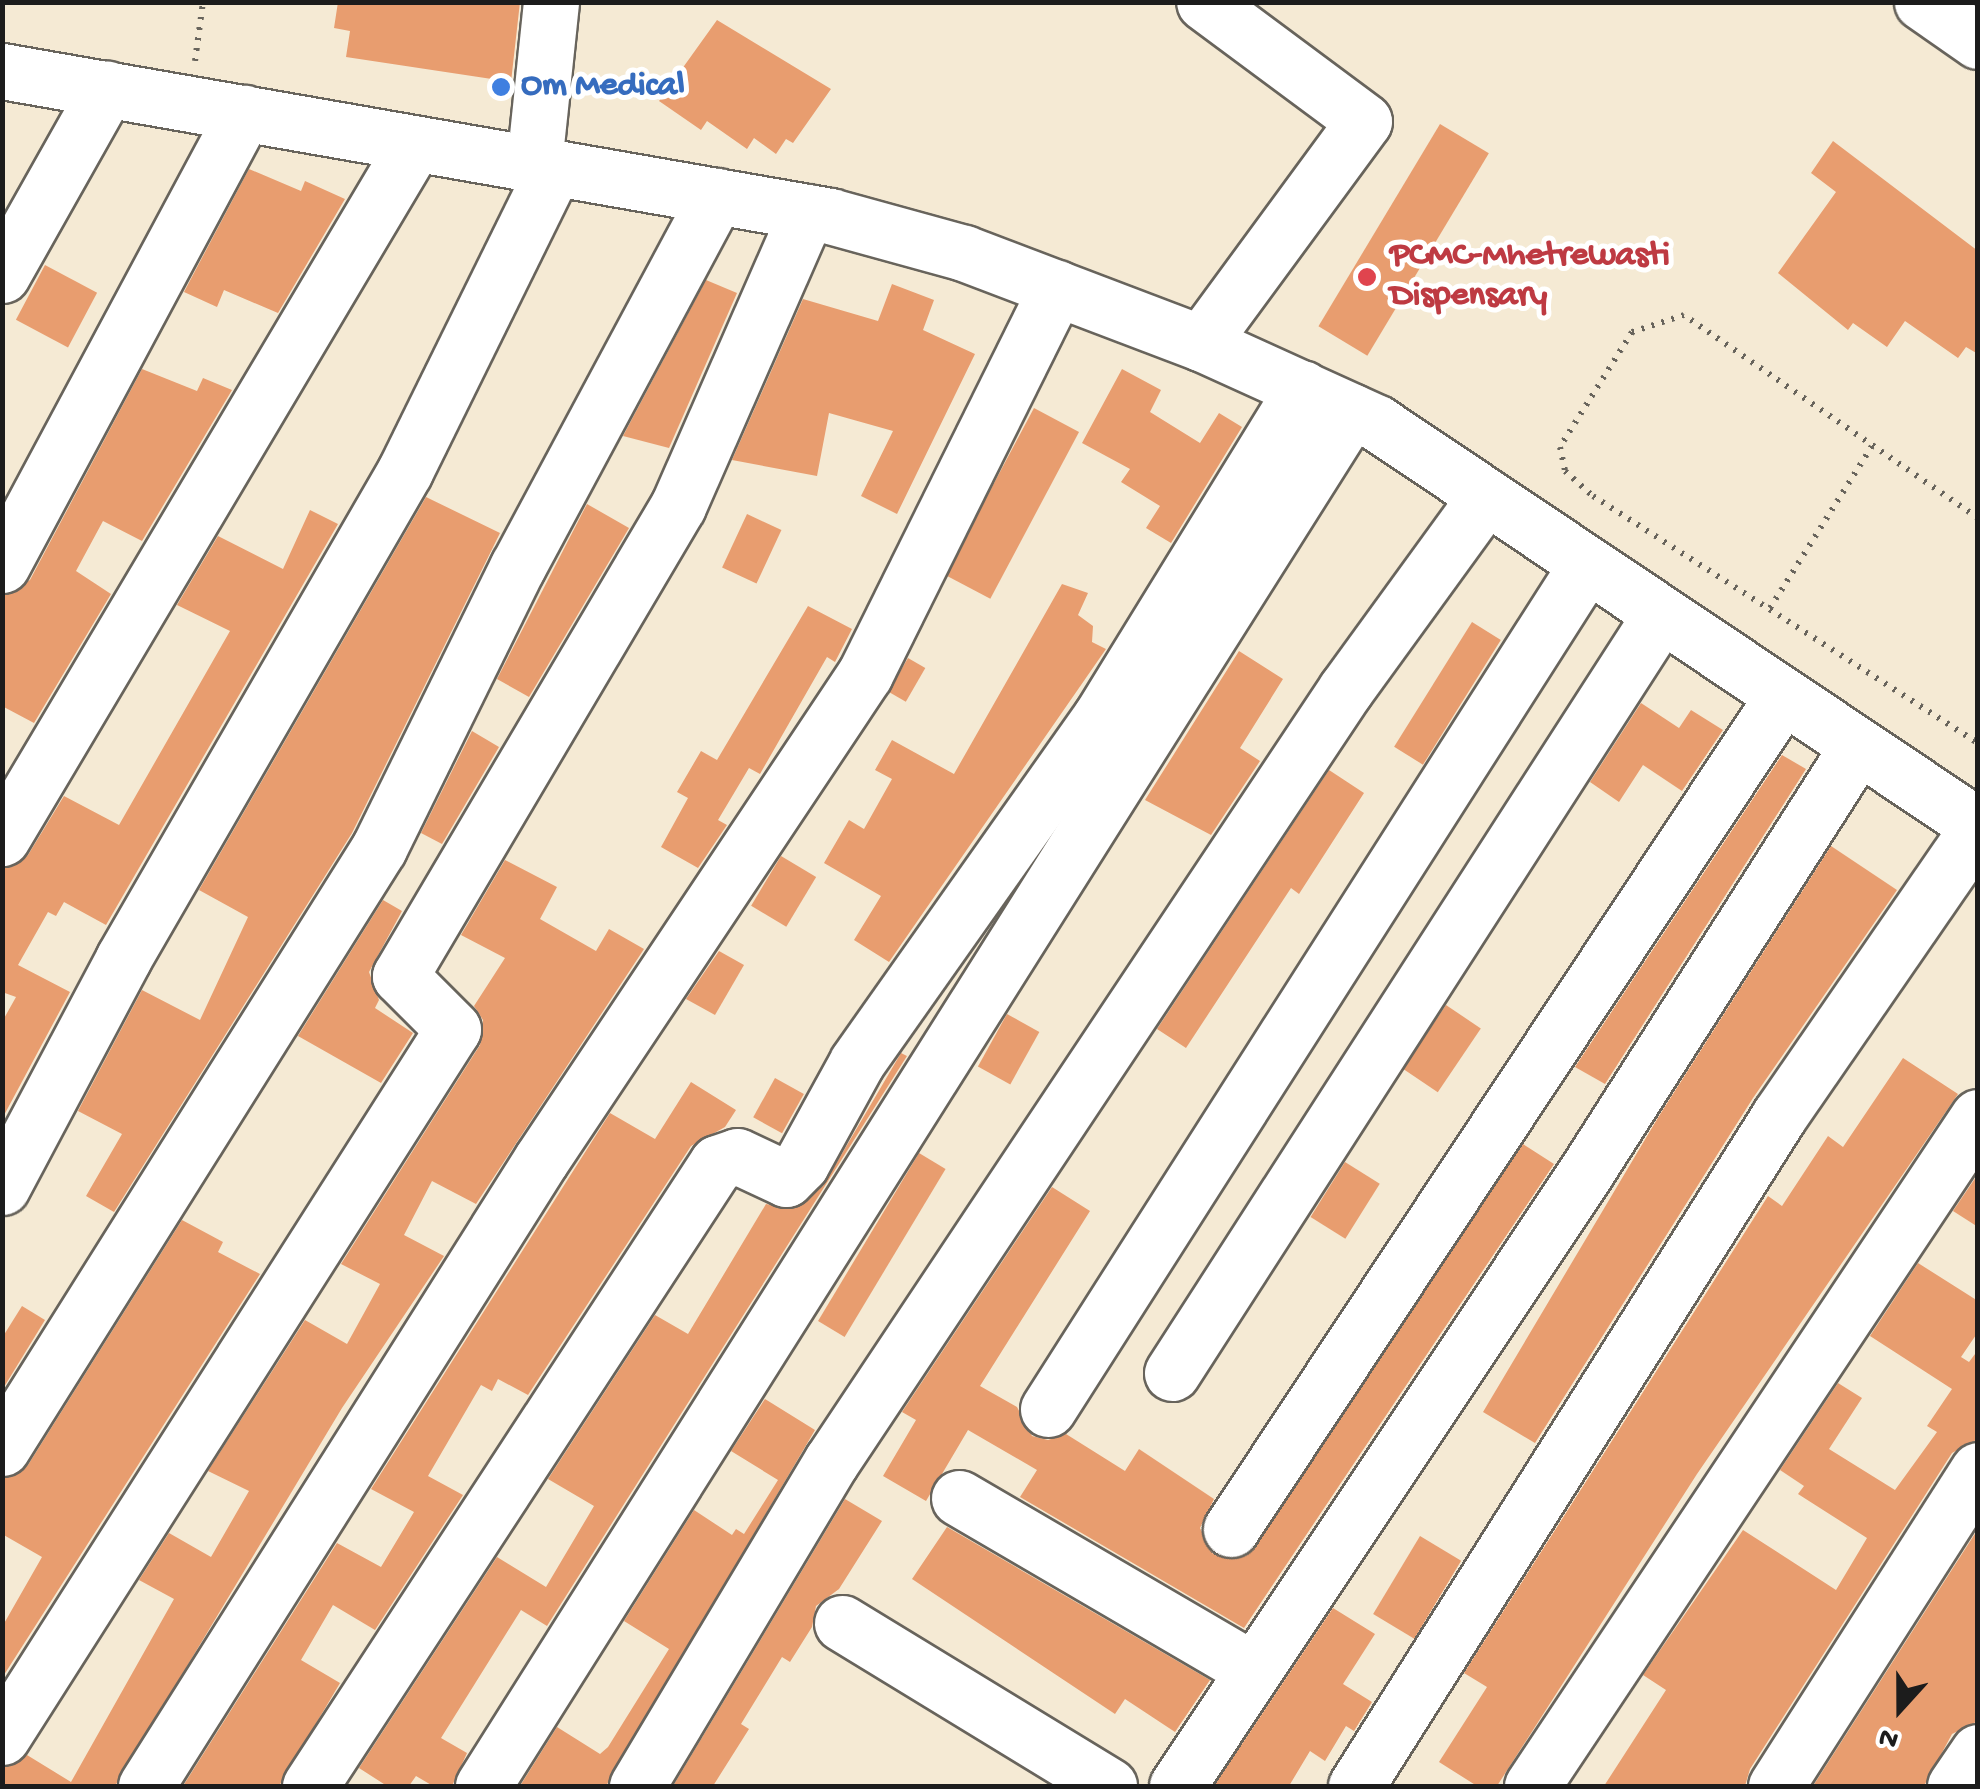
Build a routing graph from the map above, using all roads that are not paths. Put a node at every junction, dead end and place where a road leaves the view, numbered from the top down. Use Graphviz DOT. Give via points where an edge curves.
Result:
graph roads {
  1 [pos="551,2"];
  2 [pos="1204,2"];
  3 [pos="1922,2"];
  4 [pos="1978,41"];
  5 [pos="2,71"];
  6 [pos="107,90"];
  7 [pos="244,113"];
  8 [pos="415,144"];
  9 [pos="544,166"];
  10 [pos="716,196"];
  11 [pos="807,212"];
  12 [pos="2,275"];
  13 [pos="1057,288"];
  14 [pos="1201,343"];
  15 [pos="1303,388"];
  16 [pos="1352,411"];
  17 [pos="1486,496"];
  18 [pos="1587,564"];
  19 [pos="2,565"];
  20 [pos="1661,614"];
  21 [pos="1783,696"];
  22 [pos="1858,746"];
  23 [pos="1978,827"];
  24 [pos="2,838"];
  25 [pos="1978,1117"];
  26 [pos="2,1187"];
  27 [pos="1172,1373"];
  28 [pos="1048,1409"];
  29 [pos="2,1448"];
  30 [pos="1978,1470"];
  31 [pos="959,1498"];
  32 [pos="1231,1528"];
  33 [pos="842,1623"];
  34 [pos="1252,1669"];
  35 [pos="2,1737"];
  36 [pos="1978,1752"];
  37 [pos="146,1786"];
  38 [pos="310,1786"];
  39 [pos="482,1786"];
  40 [pos="637,1786"];
  41 [pos="1109,1786"];
  42 [pos="1177,1786"];
  43 [pos="1356,1786"];
  44 [pos="1532,1786"];
  45 [pos="1776,1786"];
  46 [pos="1955,1786"];
  1 -- 9 [label="street"];
  2 -- 14 [label="street" via="1364,121"];
  3 -- 4 [label="street"];
  5 -- 6 [label="street"];
  6 -- 7 [label="street"];
  6 -- 12 [label="street"];
  7 -- 8 [label="street"];
  7 -- 19 [label="street"];
  8 -- 9 [label="street"];
  8 -- 24 [label="street"];
  9 -- 10 [label="street"];
  9 -- 26 [label="street" via="405,471 123,959"];
  10 -- 11 [label="street"];
  10 -- 29 [label="street" via="518,566 380,848"];
  11 -- 13 [label="street" via="964,253"];
  11 -- 35 [label="street" via="678,506 400,976 453,1029"];
  13 -- 14 [label="street"];
  13 -- 37 [label="street" via="865,674 541,1160"];
  14 -- 15 [label="street"];
  15 -- 16 [label="street"];
  15 -- 38 [label="street" via="1100,718 857,1062 801,1164 786,1179 736,1156 717,1163"];
  16 -- 17 [label="street"];
  16 -- 39 [label="street"];
  17 -- 18 [label="street"];
  17 -- 40 [label="street" via="1346,689 831,1462"];
  18 -- 20 [label="street"];
  18 -- 28 [label="street"];
  20 -- 21 [label="street"];
  20 -- 27 [label="street"];
  21 -- 22 [label="street"];
  21 -- 32 [label="street"];
  22 -- 23 [label="street"];
  22 -- 34 [label="street" via="1586,1172"];
  23 -- 43 [label="street" via="1779,1116"];
  25 -- 44 [label="street"];
  30 -- 45 [label="street"];
  31 -- 34 [label="street"];
  33 -- 41 [label="street"];
  34 -- 42 [label="street"];
  36 -- 46 [label="street"];
}
